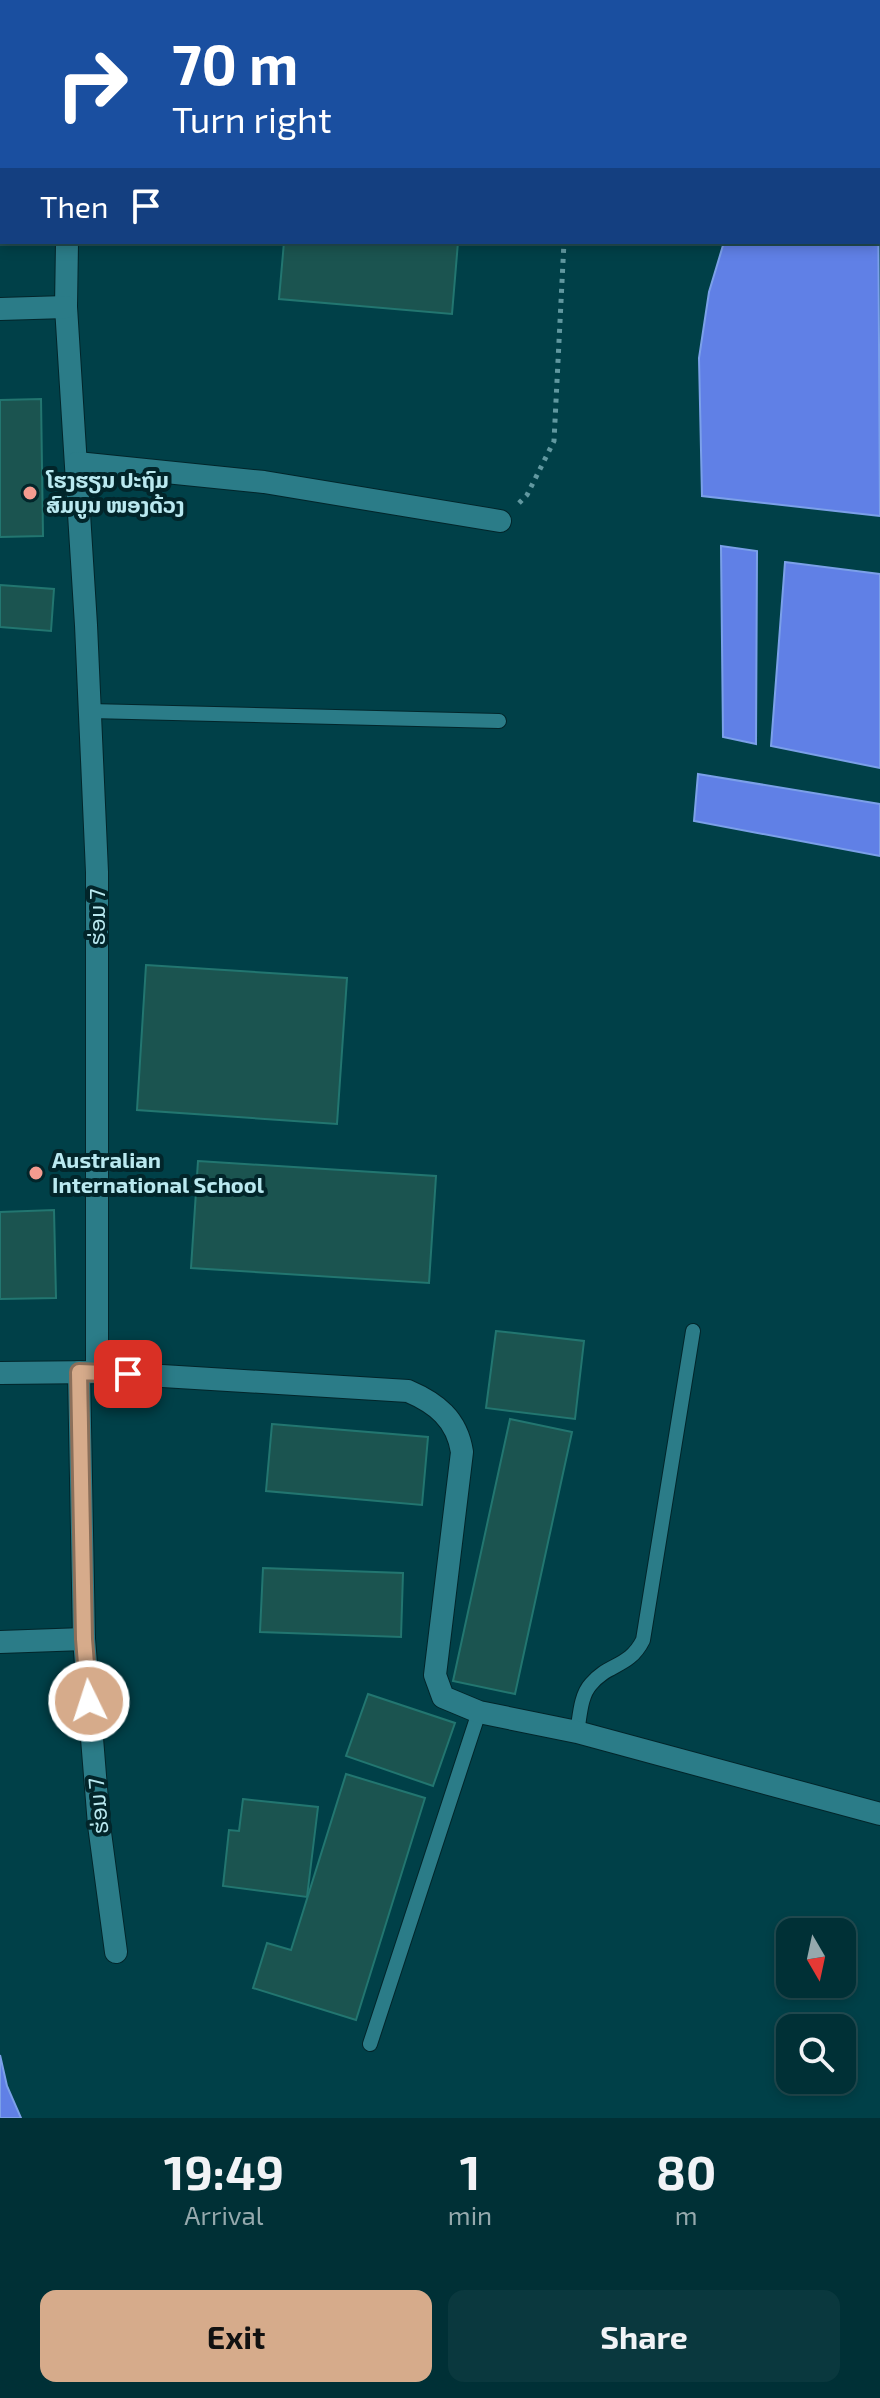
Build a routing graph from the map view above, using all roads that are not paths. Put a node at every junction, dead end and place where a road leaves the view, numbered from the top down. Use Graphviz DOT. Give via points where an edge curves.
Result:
graph roads {
  1 [pos="67,244"];
  2 [pos="66,307"];
  3 [pos="0,309"];
  4 [pos="77,463"];
  5 [pos="500,521"];
  6 [pos="90,711"];
  7 [pos="499,721"];
  8 [pos="693,1331"];
  9 [pos="88,1372"];
  10 [pos="0,1373"];
  11 [pos="84,1639"];
  12 [pos="0,1642"];
  13 [pos="479,1712"];
  14 [pos="577,1732"];
  15 [pos="880,1814"];
  16 [pos="116,1952"];
  17 [pos="370,2044"];
  1 -- 2 [label="street, ຮ່ອມ 7"];
  2 -- 3 [label="street"];
  2 -- 4 [label="street, ຮ່ອມ 7"];
  4 -- 5 [label="street" via="264,482"];
  4 -- 6 [label="street, ຮ່ອມ 7"];
  6 -- 7 [label="lane"];
  6 -- 9 [label="street, ຮ່ອມ 7" via="97,872"];
  8 -- 14 [label="lane" via="643,1640 636,1655 590,1684"];
  9 -- 10 [label="street"];
  9 -- 11 [label="street, ຮ່ອມ 7"];
  9 -- 13 [label="street" via="408,1391 432,1401 450,1419 462,1452 435,1675 443,1697"];
  11 -- 12 [label="street"];
  11 -- 16 [label="street, ຮ່ອມ 7"];
  13 -- 14 [label="street"];
  13 -- 17 [label="lane"];
  14 -- 15 [label="street"];
}
